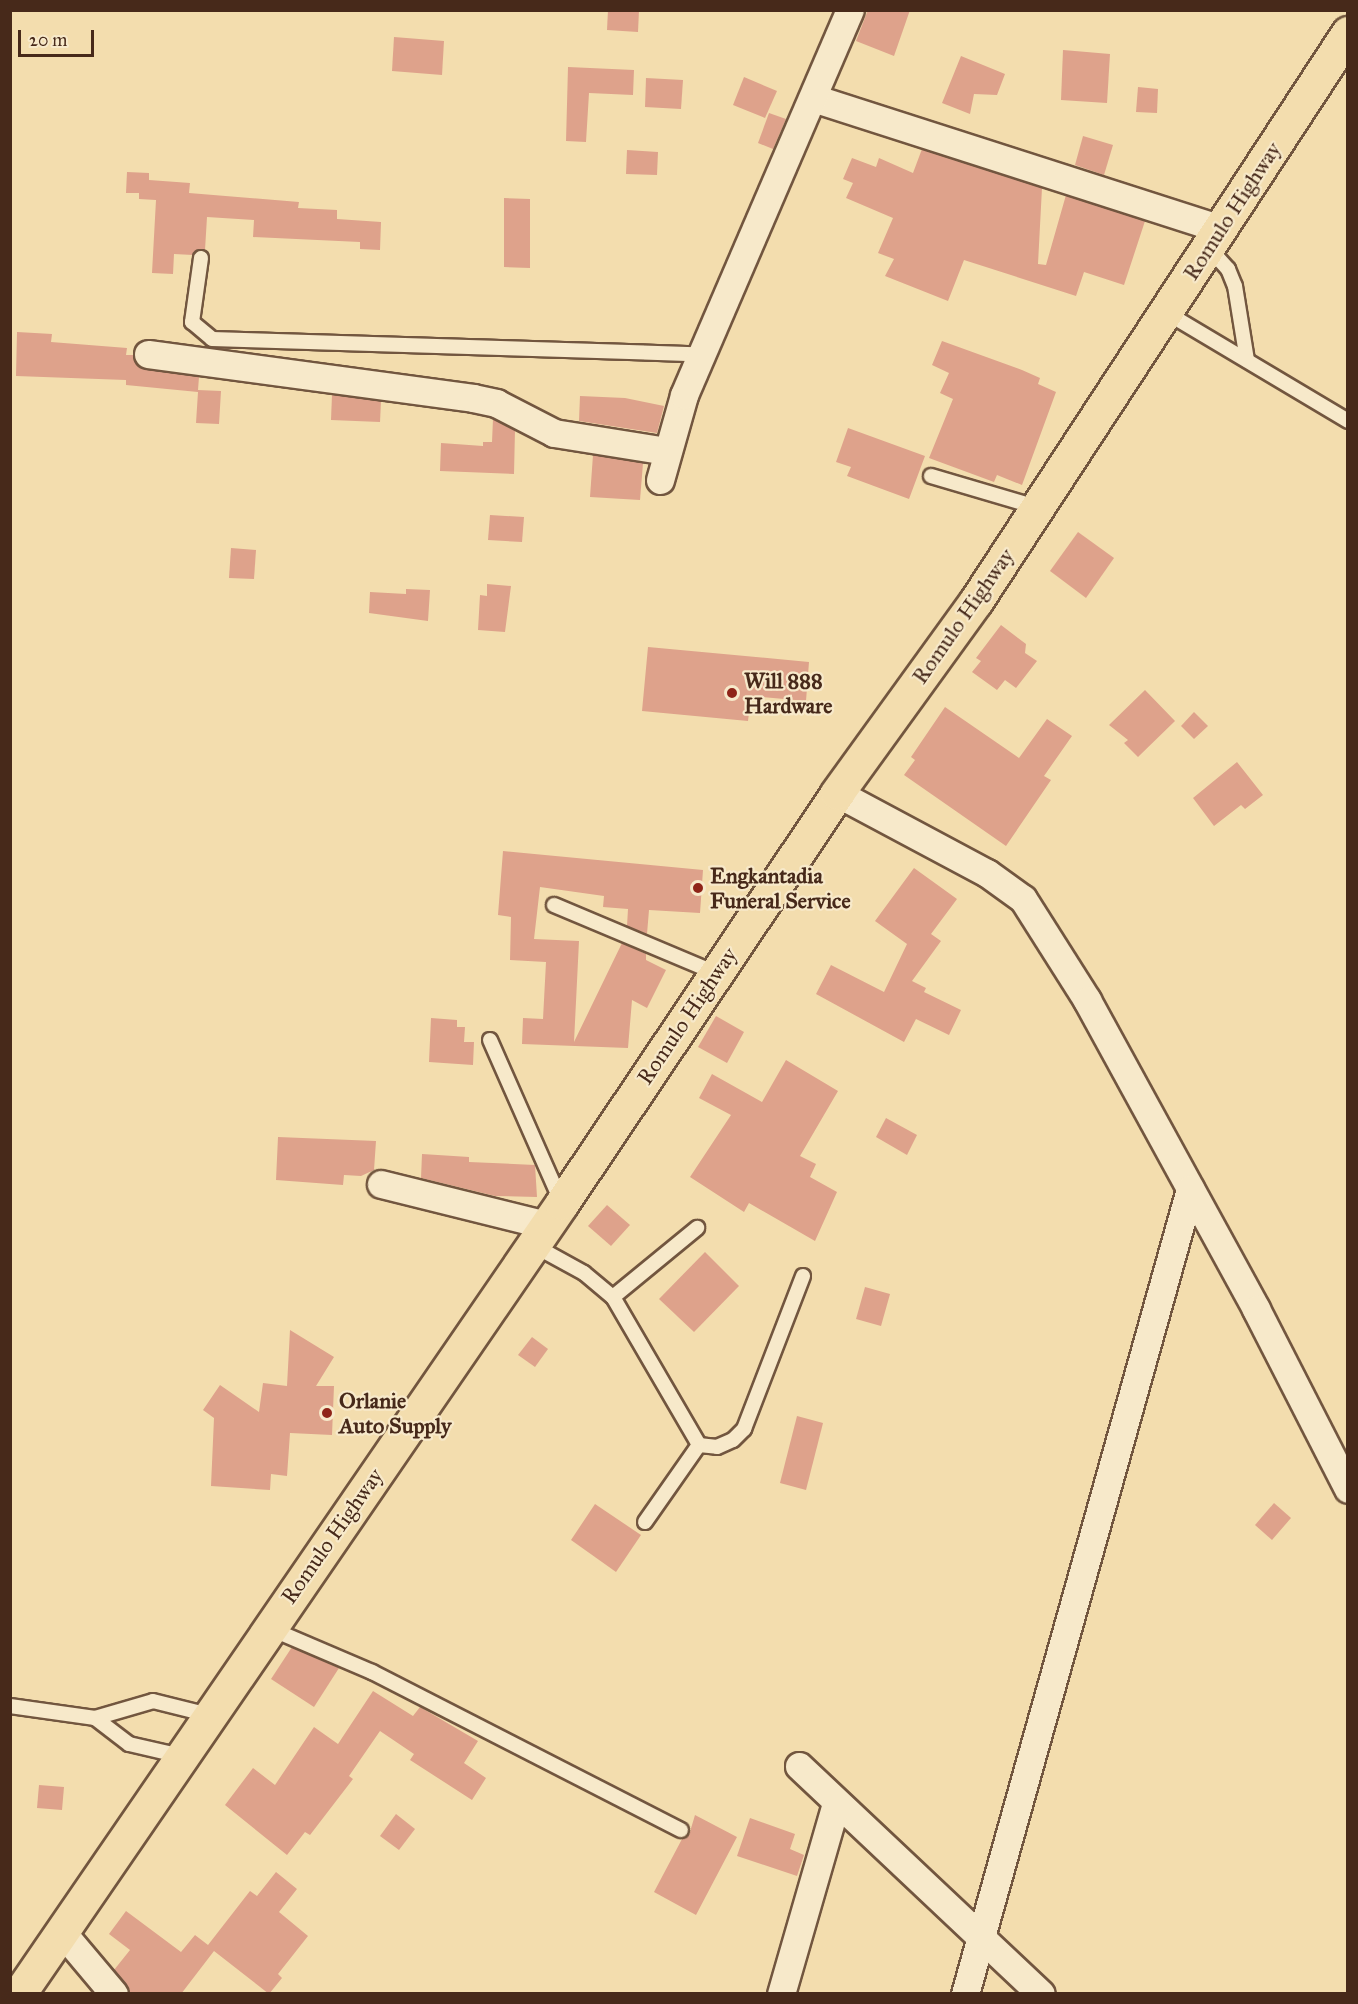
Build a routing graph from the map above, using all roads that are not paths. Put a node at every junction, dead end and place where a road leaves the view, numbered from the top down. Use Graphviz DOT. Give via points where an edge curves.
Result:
graph roads {
  1 [pos="850,10"];
  2 [pos="1347,33"];
  3 [pos="813,98"];
  4 [pos="1214,237"];
  5 [pos="201,258"];
  6 [pos="1167,313"];
  7 [pos="148,354"];
  8 [pos="702,354"];
  9 [pos="1247,360"];
  10 [pos="1347,421"];
  11 [pos="667,451"];
  12 [pos="931,476"];
  13 [pos="660,480"];
  14 [pos="1038,508"];
  15 [pos="837,793"];
  16 [pos="554,905"];
  17 [pos="716,973"];
  18 [pos="490,1040"];
  19 [pos="381,1184"];
  20 [pos="1190,1189"];
  21 [pos="547,1224"];
  22 [pos="697,1228"];
  23 [pos="803,1276"];
  24 [pos="613,1297"];
  25 [pos="699,1445"];
  26 [pos="1347,1489"];
  27 [pos="645,1522"];
  28 [pos="269,1628"];
  29 [pos="10,1706"];
  30 [pos="209,1715"];
  31 [pos="95,1718"];
  32 [pos="180,1756"];
  33 [pos="799,1766"];
  34 [pos="836,1803"];
  35 [pos="681,1830"];
  36 [pos="61,1931"];
  37 [pos="980,1940"];
  38 [pos="19,1994"];
  39 [pos="114,1994"];
  40 [pos="781,1994"];
  41 [pos="965,1994"];
  42 [pos="1041,1994"];
  1 -- 3 [label="street"];
  2 -- 4 [label="highway, Romulo Highway"];
  3 -- 4 [label="street"];
  3 -- 8 [label="street"];
  4 -- 6 [label="highway, Romulo Highway"];
  4 -- 9 [label="lane" via="1235,286"];
  5 -- 8 [label="lane" via="192,322 212,339 403,348"];
  6 -- 9 [label="lane"];
  6 -- 14 [label="highway, Romulo Highway"];
  7 -- 11 [label="street" via="473,398 496,403 554,433"];
  8 -- 11 [label="street"];
  9 -- 10 [label="lane"];
  11 -- 13 [label="street"];
  12 -- 14 [label="lane"];
  14 -- 15 [label="highway, Romulo Highway"];
  15 -- 17 [label="highway, Romulo Highway"];
  15 -- 20 [label="street" via="987,873 1023,899 1081,990"];
  16 -- 17 [label="lane"];
  17 -- 21 [label="highway, Romulo Highway"];
  18 -- 21 [label="lane"];
  19 -- 21 [label="street"];
  20 -- 26 [label="street"];
  20 -- 37 [label="street"];
  21 -- 24 [label="lane" via="584,1273"];
  21 -- 28 [label="highway, Romulo Highway"];
  22 -- 24 [label="lane"];
  23 -- 25 [label="lane" via="744,1429 733,1440 717,1447"];
  24 -- 25 [label="lane"];
  25 -- 27 [label="lane"];
  28 -- 30 [label="highway, Romulo Highway"];
  28 -- 35 [label="lane" via="372,1672"];
  29 -- 31 [label="lane"];
  30 -- 31 [label="lane" via="153,1701"];
  30 -- 32 [label="highway, Romulo Highway"];
  31 -- 32 [label="lane" via="129,1744"];
  32 -- 36 [label="highway, Romulo Highway"];
  33 -- 34 [label="street"];
  34 -- 37 [label="street"];
  34 -- 40 [label="street"];
  36 -- 38 [label="highway, Romulo Highway"];
  36 -- 39 [label="street"];
  37 -- 41 [label="street"];
  37 -- 42 [label="street"];
}
